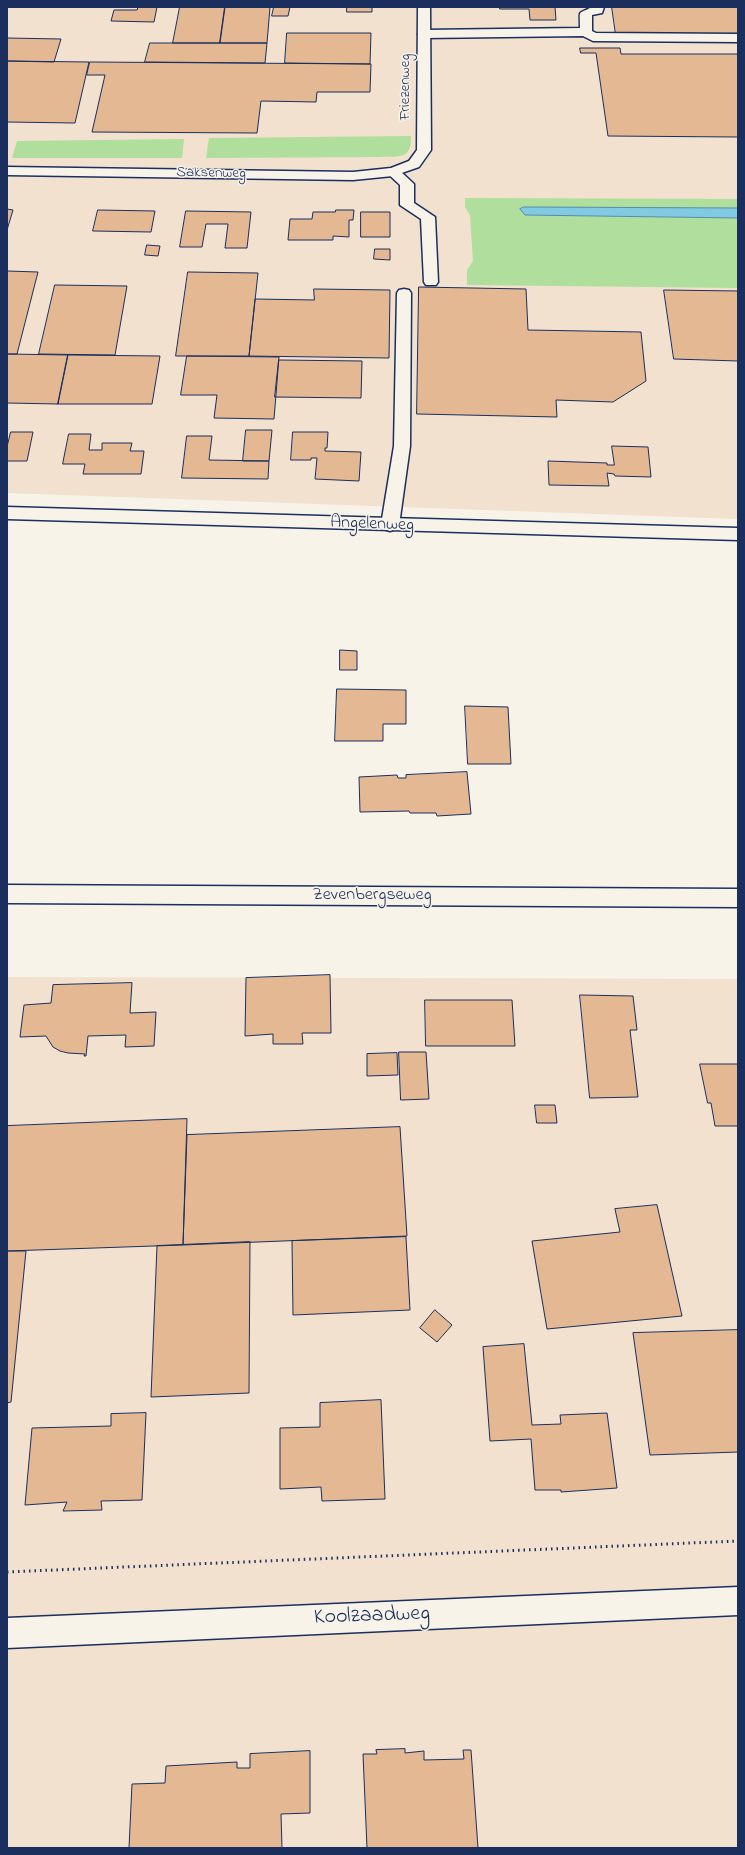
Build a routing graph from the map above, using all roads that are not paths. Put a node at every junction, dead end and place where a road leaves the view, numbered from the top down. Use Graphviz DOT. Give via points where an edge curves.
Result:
graph roads {
  1 [pos="424,7"];
  2 [pos="598,7"];
  3 [pos="586,32"];
  4 [pos="424,34"];
  5 [pos="738,38"];
  6 [pos="414,164"];
  7 [pos="7,171"];
  8 [pos="393,172"];
  9 [pos="431,282"];
  10 [pos="404,293"];
  11 [pos="7,513"];
  12 [pos="390,525"];
  13 [pos="738,534"];
  14 [pos="7,894"];
  15 [pos="738,898"];
  16 [pos="738,1601"];
  17 [pos="7,1633"];
  1 -- 4 [label="street, Friezenweg"];
  2 -- 3 [label="lane" via="598,10 586,13"];
  3 -- 4 [label="lane"];
  3 -- 5 [label="lane" via="593,37"];
  4 -- 6 [label="street, Friezenweg" via="424,150"];
  6 -- 8 [label="street, Saksenweg"];
  7 -- 8 [label="street, Saksenweg" via="353,176"];
  8 -- 9 [label="lane" via="407,184 407,205 428,217"];
  10 -- 12 [label="lane" via="402,446"];
  11 -- 12 [label="street, Angelenweg"];
  12 -- 13 [label="street, Angelenweg"];
  14 -- 15 [label="street, Zevenbergseweg"];
  16 -- 17 [label="street, Koolzaadweg"];
}
